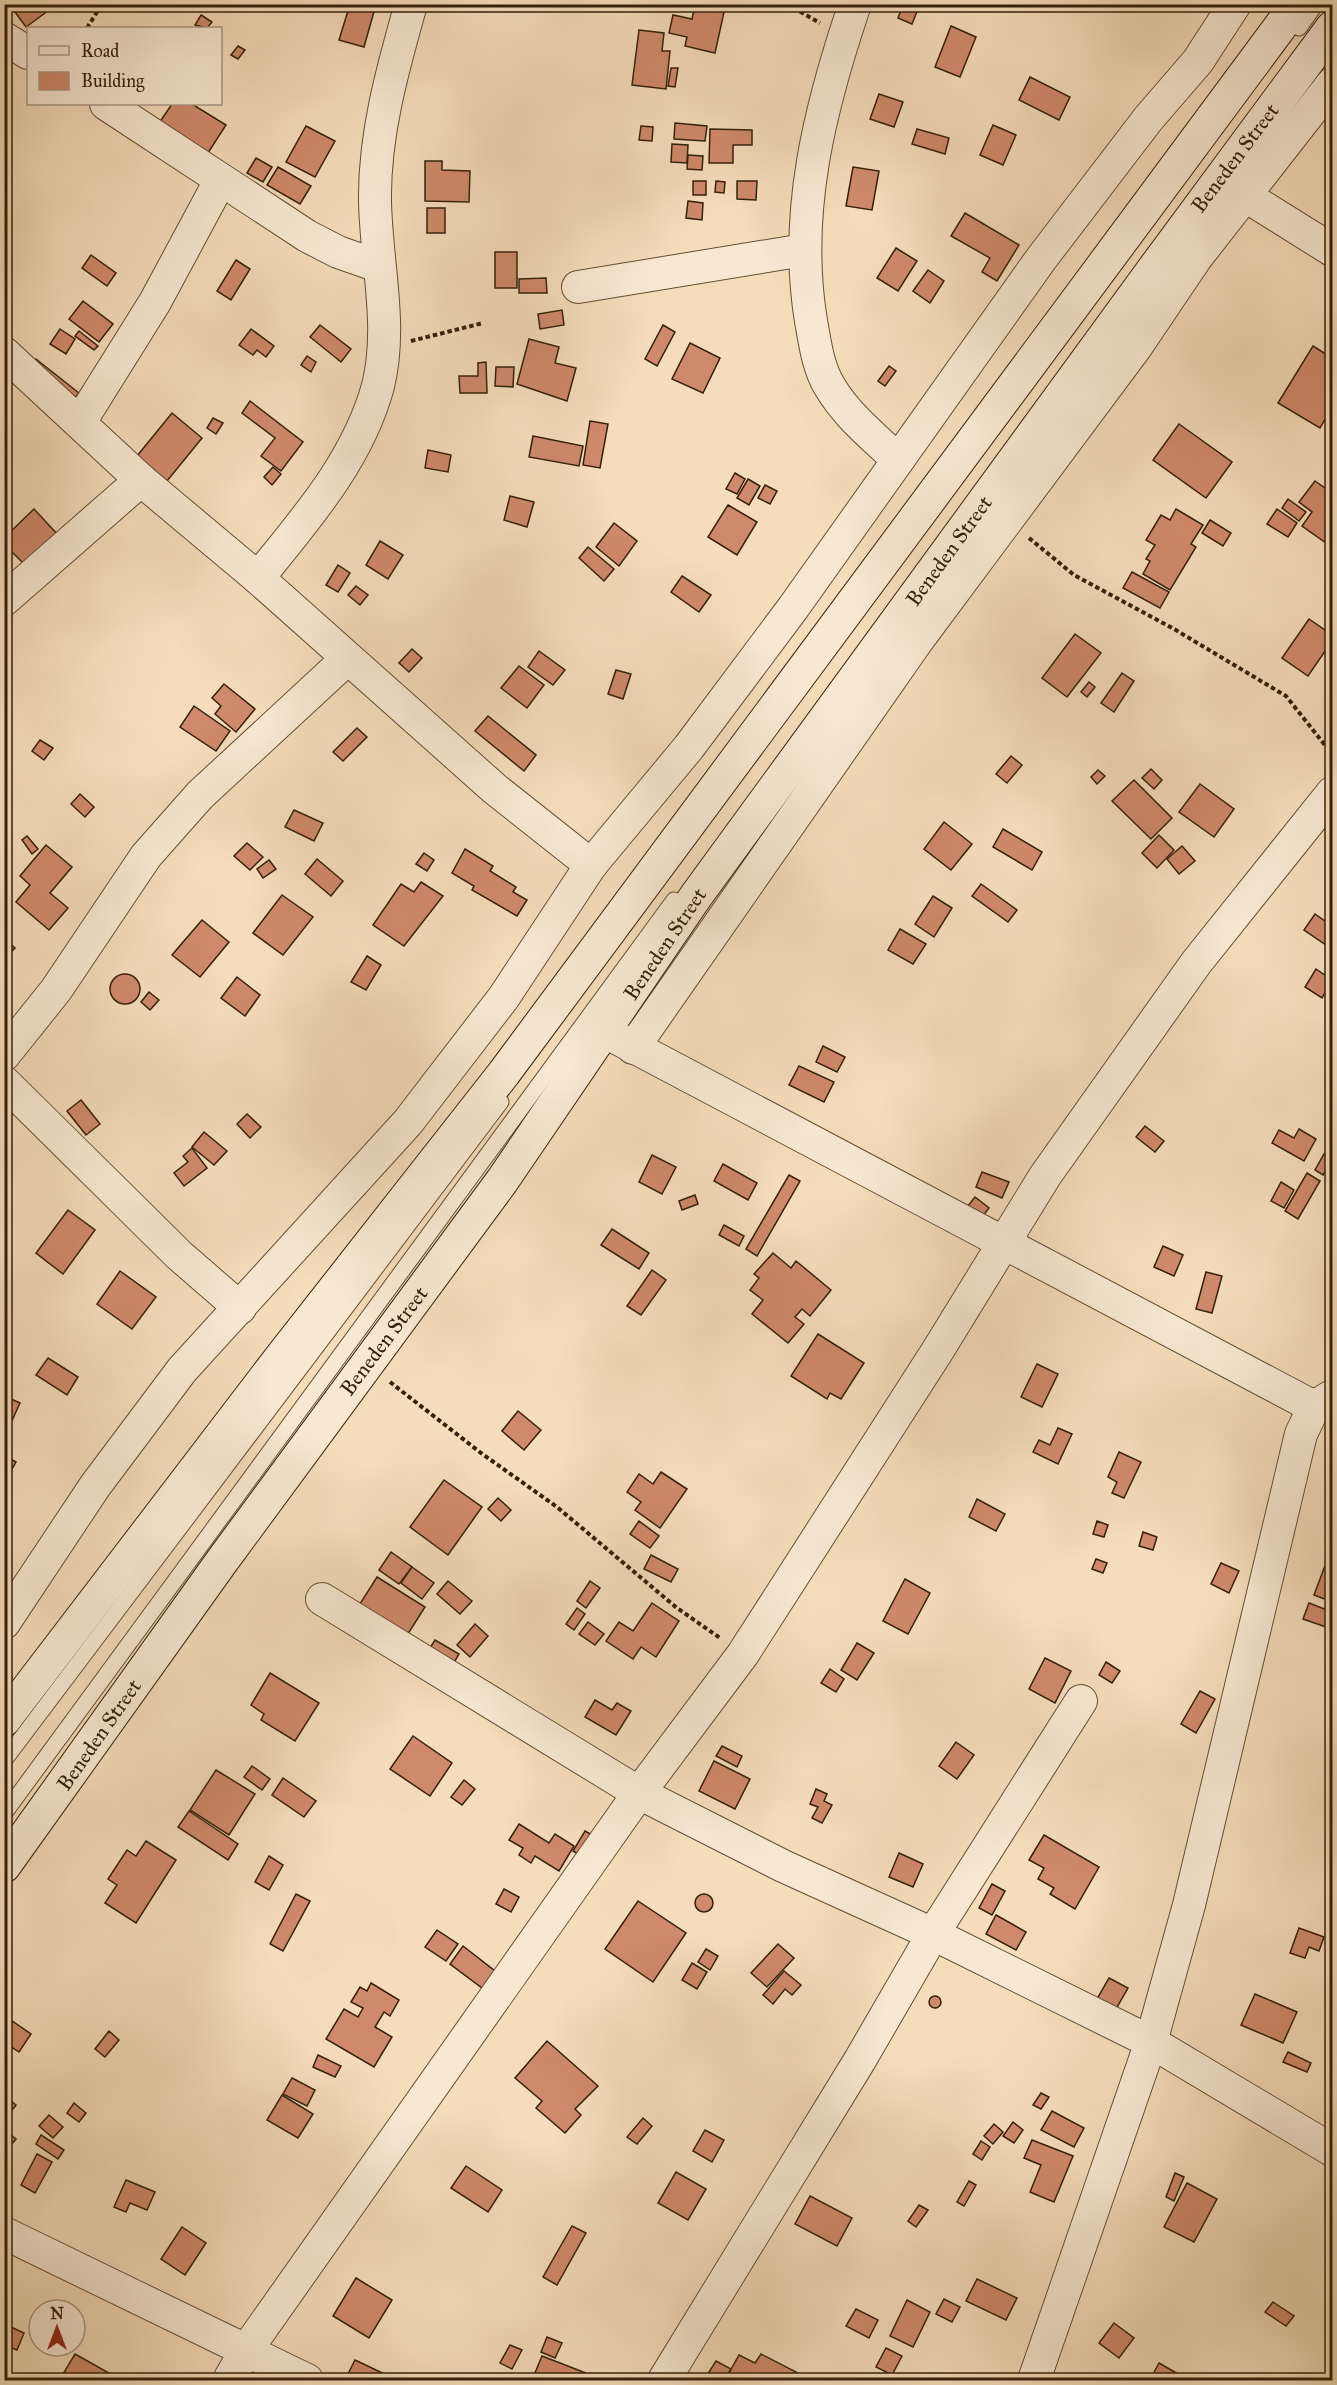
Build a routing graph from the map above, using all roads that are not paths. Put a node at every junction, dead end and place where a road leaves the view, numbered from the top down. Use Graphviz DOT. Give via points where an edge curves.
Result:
graph roads {
  1 [pos="411,4"];
  2 [pos="855,4"];
  3 [pos="1235,4"];
  4 [pos="1297,4"];
  5 [pos="1316,4"];
  6 [pos="1332,10"];
  7 [pos="1332,28"];
  8 [pos="4,38"];
  9 [pos="27,52"];
  10 [pos="1332,84"];
  11 [pos="106,105"];
  12 [pos="220,181"];
  13 [pos="1244,195"];
  14 [pos="804,250"];
  15 [pos="1332,250"];
  16 [pos="378,266"];
  17 [pos="578,287"];
  18 [pos="4,353"];
  19 [pos="80,422"];
  20 [pos="898,460"];
  21 [pos="141,480"];
  22 [pos="258,578"];
  23 [pos="4,600"];
  24 [pos="874,601"];
  25 [pos="347,659"];
  26 [pos="1332,793"];
  27 [pos="591,866"];
  28 [pos="619,1040"];
  29 [pos="4,1055"];
  30 [pos="525,1070"];
  31 [pos="4,1082"];
  32 [pos="1005,1242"];
  33 [pos="240,1308"];
  34 [pos="1323,1402"];
  35 [pos="322,1599"];
  36 [pos="4,1623"];
  37 [pos="1081,1701"];
  38 [pos="4,1720"];
  39 [pos="4,1761"];
  40 [pos="639,1792"];
  41 [pos="4,1814"];
  42 [pos="4,1866"];
  43 [pos="933,1934"];
  44 [pos="1150,2042"];
  45 [pos="1332,2150"];
  46 [pos="4,2233"];
  47 [pos="244,2352"];
  48 [pos="229,2380"];
  49 [pos="307,2380"];
  50 [pos="664,2380"];
  51 [pos="1034,2380"];
  1 -- 16 [label="street" via="388,90 377,155"];
  2 -- 14 [label="street" via="819,123"];
  3 -- 20 [label="street" via="1198,61 1041,259"];
  4 -- 38 [label="main road, Beneden Street" via="504,1073"];
  5 -- 24 [label="lane"];
  6 -- 41 [label="lane"];
  7 -- 28 [label="main road, Beneden Street" via="703,886"];
  8 -- 9 [label="street"];
  10 -- 13 [label="street"];
  11 -- 12 [label="street"];
  12 -- 16 [label="street" via="317,241"];
  12 -- 19 [label="street" via="154,302"];
  13 -- 15 [label="street"];
  13 -- 28 [label="street" via="1008,522"];
  14 -- 17 [label="street"];
  14 -- 20 [label="street" via="816,351 829,386 850,414"];
  16 -- 22 [label="street" via="384,347 378,387 358,436 322,498"];
  18 -- 19 [label="street"];
  19 -- 21 [label="street"];
  20 -- 27 [label="street" via="689,747"];
  21 -- 22 [label="street"];
  21 -- 23 [label="street"];
  22 -- 25 [label="street"];
  25 -- 27 [label="street" via="495,789"];
  25 -- 29 [label="street" via="200,795 146,856 56,990"];
  26 -- 32 [label="street" via="1196,963 1045,1176"];
  27 -- 33 [label="street" via="504,997 408,1122"];
  28 -- 32 [label="street"];
  28 -- 42 [label="main road, Beneden Street" via="502,1181"];
  30 -- 39 [label="lane"];
  31 -- 33 [label="street" via="179,1255"];
  32 -- 34 [label="street"];
  32 -- 40 [label="street" via="743,1654"];
  33 -- 36 [label="street" via="162,1396 95,1486"];
  34 -- 44 [label="street" via="1301,1434 1190,1905"];
  35 -- 40 [label="street"];
  37 -- 43 [label="street"];
  40 -- 43 [label="street" via="783,1866"];
  40 -- 47 [label="street"];
  43 -- 44 [label="street"];
  43 -- 50 [label="street"];
  44 -- 45 [label="street"];
  44 -- 51 [label="street"];
  46 -- 47 [label="street"];
  47 -- 48 [label="street"];
  47 -- 49 [label="street"];
}
